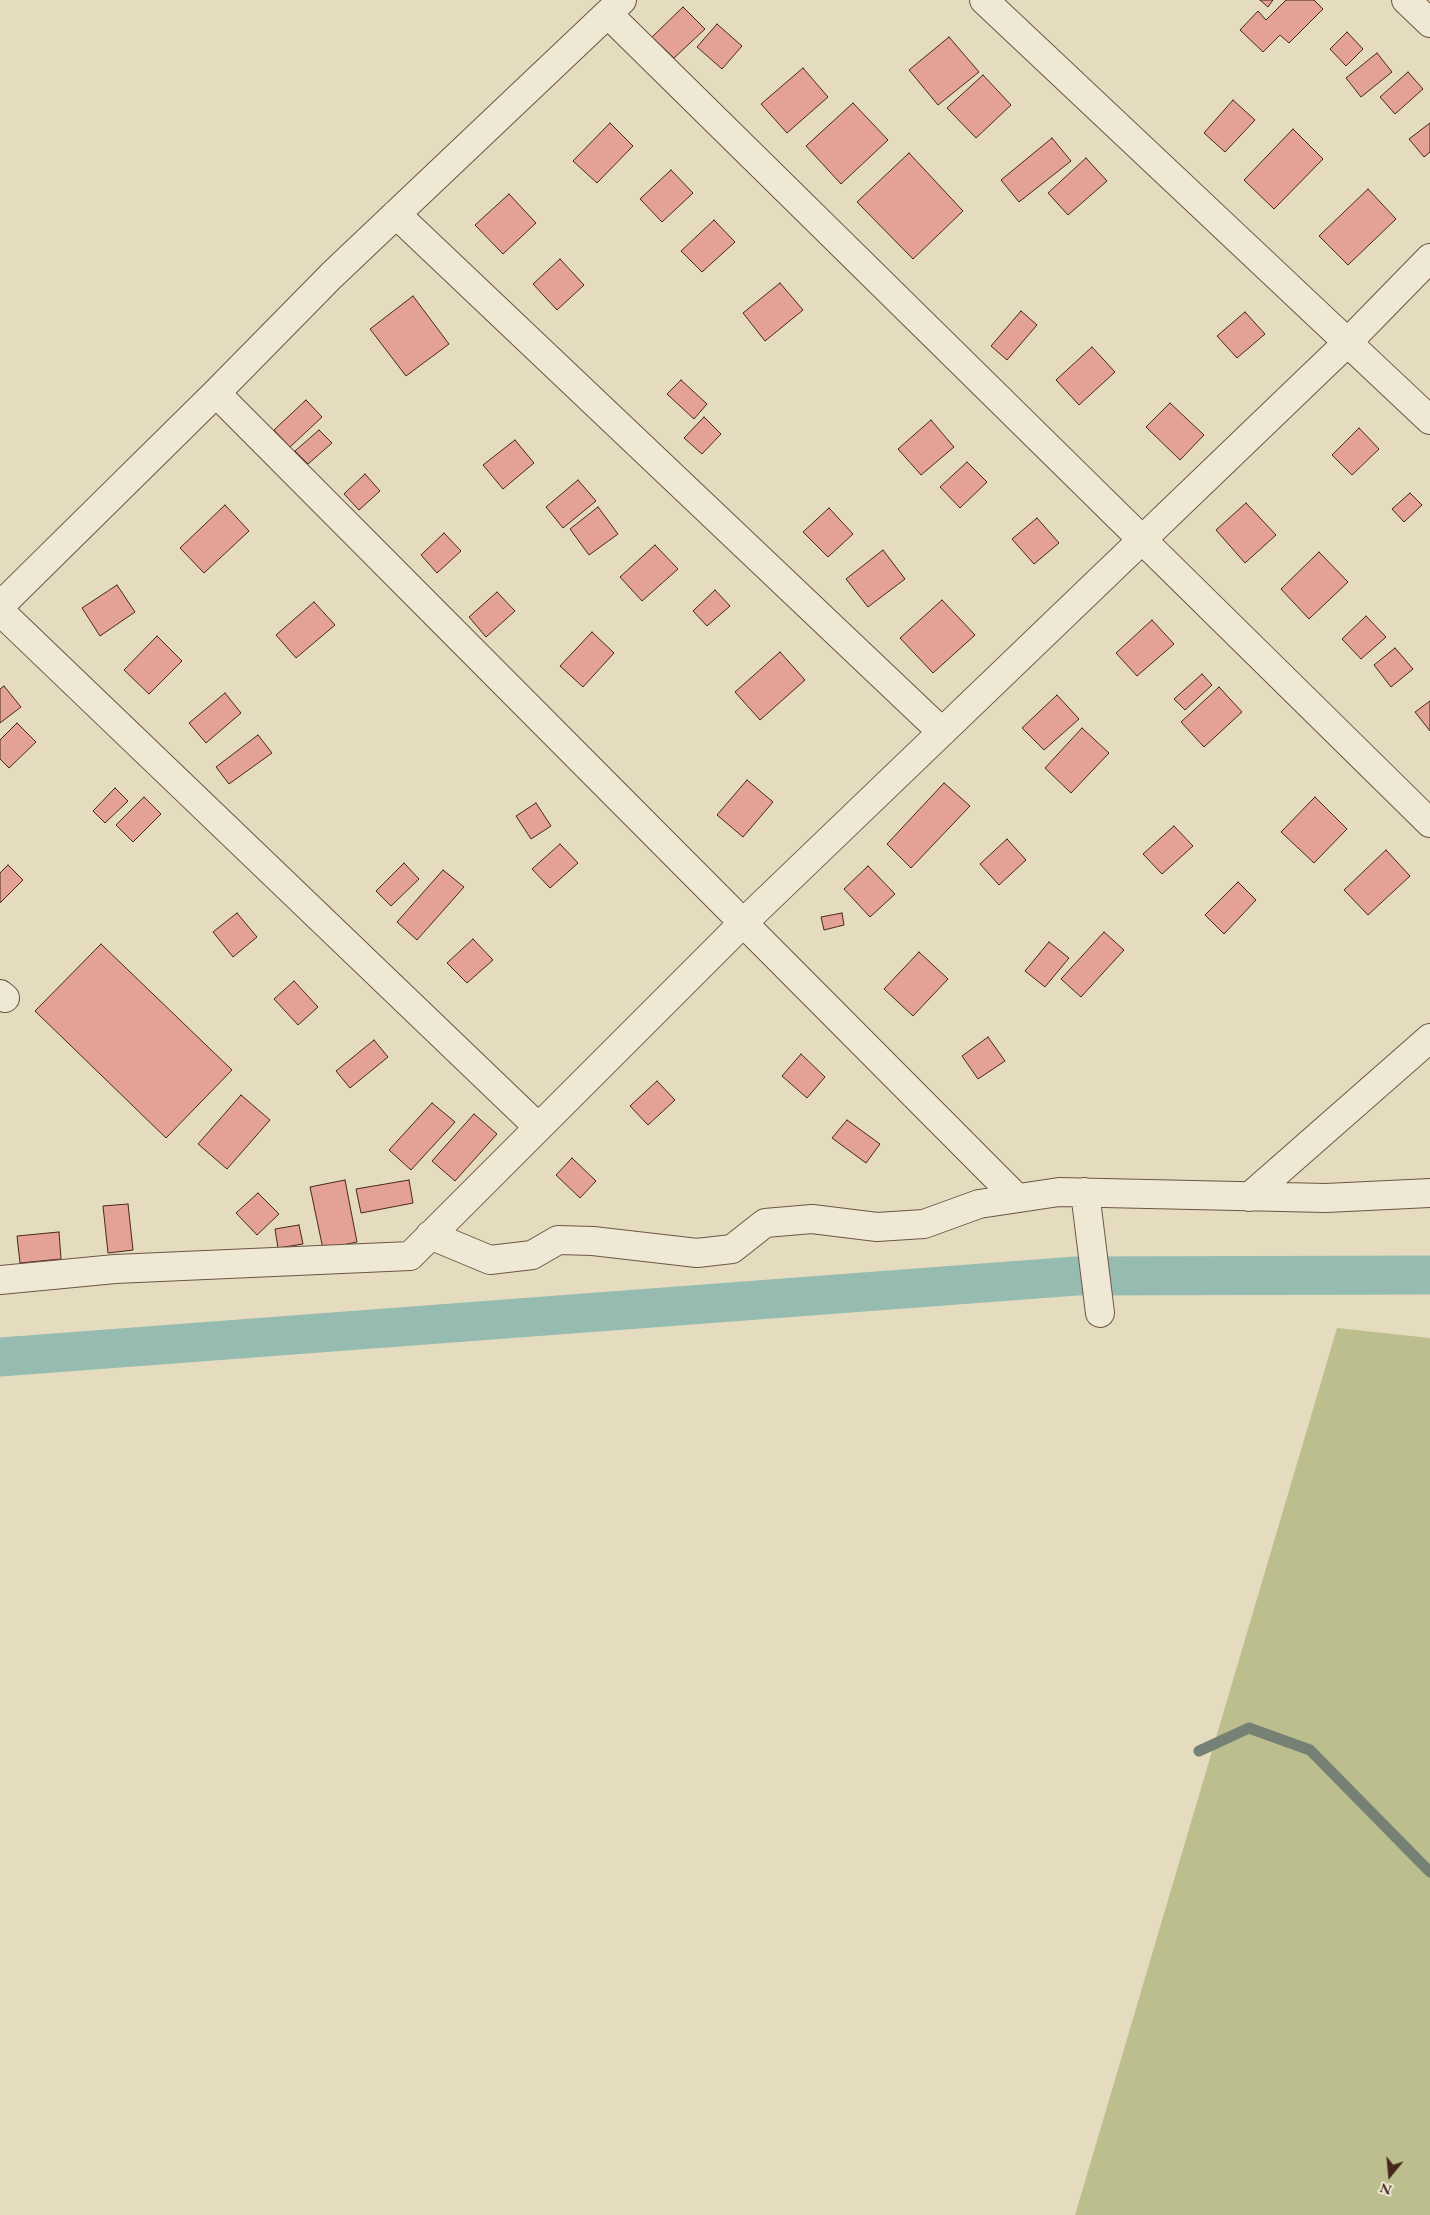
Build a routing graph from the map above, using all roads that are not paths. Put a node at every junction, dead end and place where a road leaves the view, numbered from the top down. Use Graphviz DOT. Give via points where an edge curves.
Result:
graph roads {
  1 [pos="984,0"];
  2 [pos="1406,0"];
  3 [pos="615,7"];
  4 [pos="1430,23"];
  5 [pos="396,214"];
  6 [pos="1430,258"];
  7 [pos="1348,342"];
  8 [pos="216,393"];
  9 [pos="1430,420"];
  10 [pos="1143,540"];
  11 [pos="0,606"];
  12 [pos="0,611"];
  13 [pos="942,732"];
  14 [pos="1430,822"];
  15 [pos="743,924"];
  16 [pos="1430,1038"];
  17 [pos="538,1127"];
  18 [pos="1085,1192"];
  19 [pos="1430,1193"];
  20 [pos="1249,1197"];
  21 [pos="1016,1198"];
  22 [pos="430,1235"];
  23 [pos="0,1280"];
  24 [pos="1100,1313"];
  1 -- 7 [label="street"];
  2 -- 4 [label="street"];
  3 -- 5 [label="street"];
  3 -- 10 [label="street"];
  5 -- 8 [label="street"];
  5 -- 13 [label="street"];
  6 -- 7 [label="street"];
  7 -- 9 [label="street"];
  7 -- 10 [label="street"];
  8 -- 11 [label="street"];
  8 -- 15 [label="street"];
  10 -- 13 [label="street"];
  10 -- 14 [label="street"];
  12 -- 17 [label="street"];
  13 -- 15 [label="street"];
  15 -- 17 [label="street"];
  15 -- 21 [label="street"];
  16 -- 20 [label="street"];
  17 -- 22 [label="street"];
  18 -- 20 [label="street"];
  18 -- 21 [label="street"];
  18 -- 24 [label="street"];
  19 -- 20 [label="street" via="1326,1198"];
  21 -- 22 [label="street" via="979,1204 924,1224 876,1227 812,1220 764,1223 732,1249 697,1253 558,1240 532,1255 490,1260"];
  22 -- 23 [label="street" via="410,1256 115,1269"];
}
